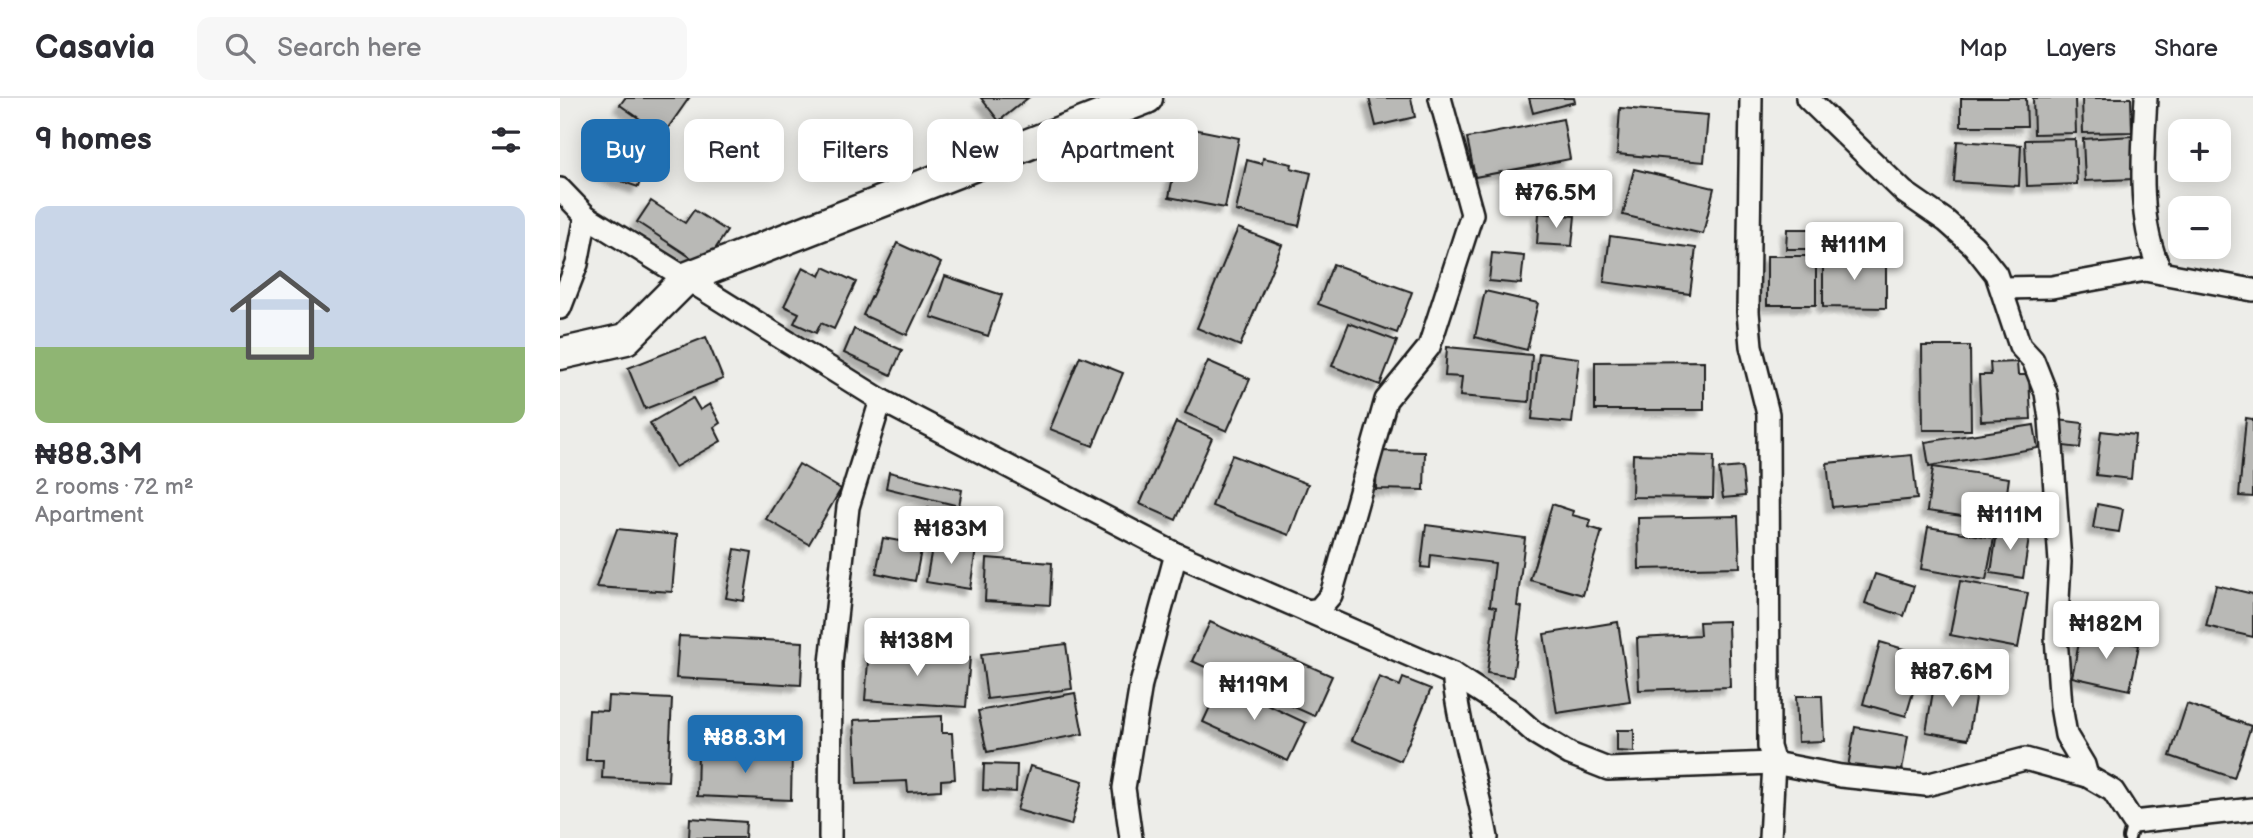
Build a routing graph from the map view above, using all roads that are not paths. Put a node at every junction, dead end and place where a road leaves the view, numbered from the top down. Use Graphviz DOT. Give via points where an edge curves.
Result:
graph roads {
  1 [pos="1147,98"];
  2 [pos="1440,98"];
  3 [pos="1751,98"];
  4 [pos="1807,98"];
  5 [pos="2146,98"];
  6 [pos="560,189"];
  7 [pos="586,216"];
  8 [pos="2162,273"];
  9 [pos="688,277"];
  10 [pos="2003,288"];
  11 [pos="2253,290"];
  12 [pos="560,308"];
  13 [pos="560,354"];
  14 [pos="881,400"];
  15 [pos="1176,554"];
  16 [pos="1307,611"];
  17 [pos="1452,674"];
  18 [pos="1774,764"];
  19 [pos="2087,776"];
  20 [pos="2253,808"];
  21 [pos="2131,830"];
  22 [pos="830,838"];
  23 [pos="1131,838"];
  24 [pos="1487,838"];
  25 [pos="1770,838"];
  1 -- 9 [label="street"];
  2 -- 16 [label="street" via="1472,214 1429,347 1386,400 1331,595 1319,609"];
  3 -- 18 [label="street" via="1748,312 1751,346 1768,414 1769,747"];
  4 -- 10 [label="street" via="1904,192 1963,234"];
  5 -- 8 [label="street" via="2146,218 2152,255"];
  6 -- 7 [label="street"];
  7 -- 9 [label="street"];
  7 -- 12 [label="street" via="577,264"];
  8 -- 10 [label="street" via="2145,270 2052,287"];
  8 -- 11 [label="street"];
  9 -- 13 [label="street" via="626,339"];
  9 -- 14 [label="street"];
  10 -- 19 [label="street" via="2004,305 2020,346 2033,360 2046,393 2060,562 2056,637 2061,706 2066,735"];
  14 -- 15 [label="street"];
  14 -- 22 [label="street" via="848,507 831,663"];
  15 -- 16 [label="street"];
  15 -- 23 [label="street" via="1141,684 1124,788"];
  16 -- 17 [label="street"];
  17 -- 18 [label="street" via="1509,710 1535,733 1608,769"];
  17 -- 24 [label="street" via="1458,724"];
  18 -- 19 [label="street" via="1926,785 2025,759"];
  18 -- 25 [label="street"];
  19 -- 21 [label="street" via="2113,791"];
  20 -- 21 [label="street"];
}
